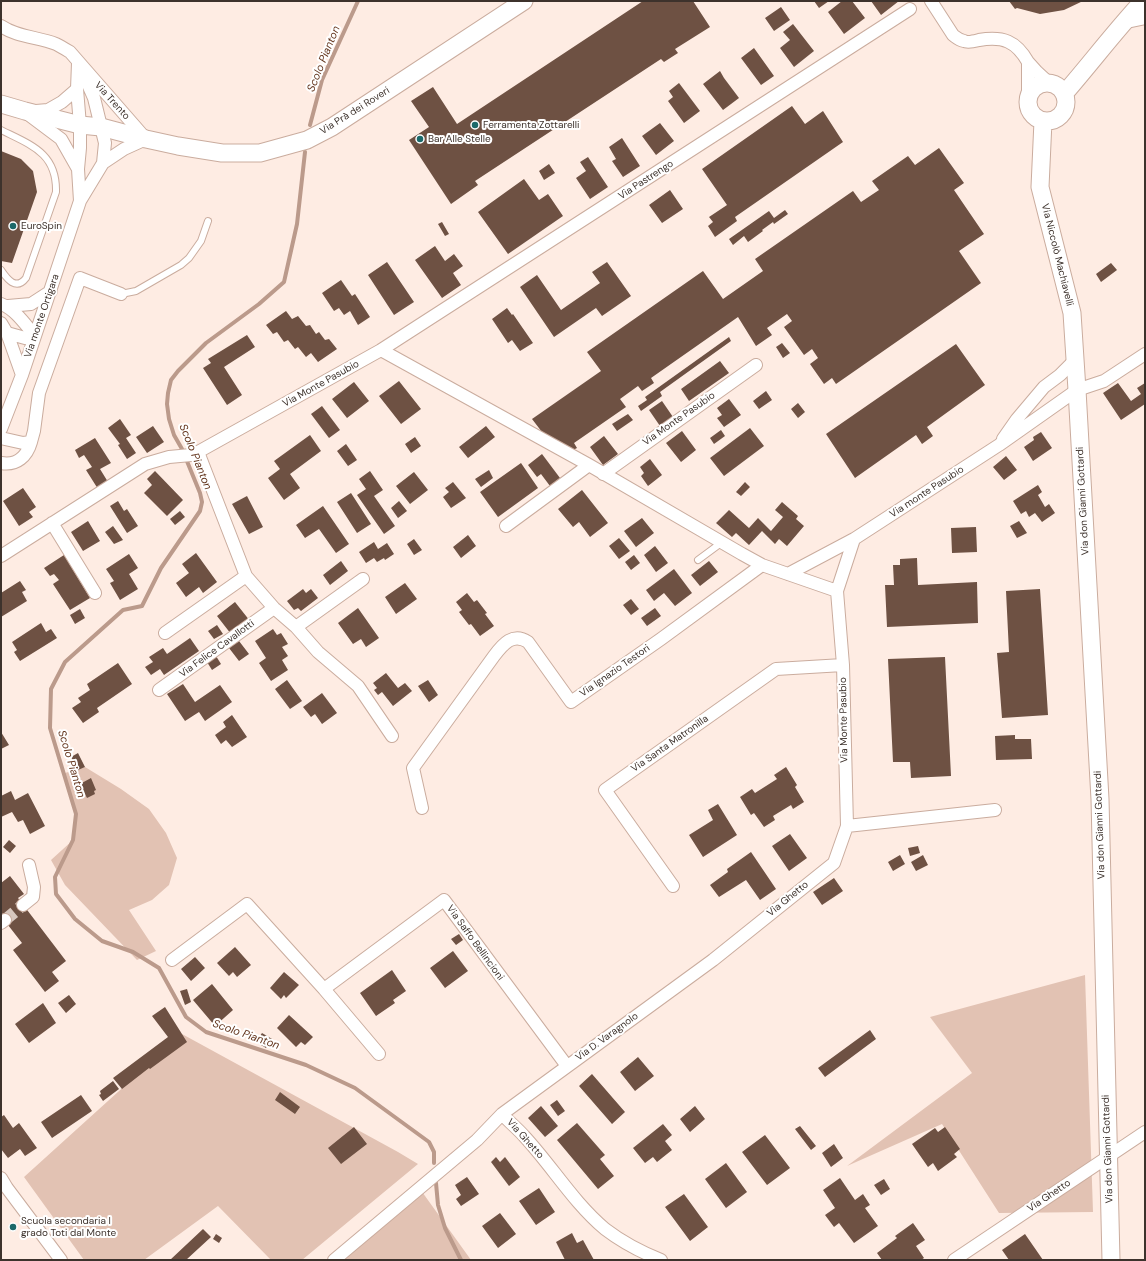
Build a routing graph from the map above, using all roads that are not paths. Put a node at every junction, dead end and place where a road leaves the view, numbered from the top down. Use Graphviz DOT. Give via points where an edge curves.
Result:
graph roads {
  1 [pos="524,1"];
  2 [pos="931,1"];
  3 [pos="1143,1"];
  4 [pos="910,9"];
  5 [pos="1145,18"];
  6 [pos="1122,23"];
  7 [pos="1,26"];
  8 [pos="1028,62"];
  9 [pos="78,63"];
  10 [pos="77,89"];
  11 [pos="1057,89"];
  12 [pos="1028,101"];
  13 [pos="1,104"];
  14 [pos="25,112"];
  15 [pos="1043,121"];
  16 [pos="80,124"];
  17 [pos="101,128"];
  18 [pos="1,130"];
  19 [pos="146,139"];
  20 [pos="103,163"];
  21 [pos="78,169"];
  22 [pos="80,201"];
  23 [pos="208,221"];
  24 [pos="1,270"];
  25 [pos="51,291"];
  26 [pos="121,294"];
  27 [pos="4,305"];
  28 [pos="4,328"];
  29 [pos="35,336"];
  30 [pos="382,350"];
  31 [pos="1145,354"];
  32 [pos="1075,360"];
  33 [pos="756,365"];
  34 [pos="22,376"];
  35 [pos="1077,390"];
  36 [pos="3,425"];
  37 [pos="1,438"];
  38 [pos="29,443"];
  39 [pos="1000,445"];
  40 [pos="195,453"];
  41 [pos="1,463"];
  42 [pos="14,463"];
  43 [pos="589,465"];
  44 [pos="1,472"];
  45 [pos="603,474"];
  46 [pos="52,523"];
  47 [pos="506,526"];
  48 [pos="854,539"];
  49 [pos="721,543"];
  50 [pos="2,553"];
  51 [pos="698,560"];
  52 [pos="762,565"];
  53 [pos="788,574"];
  54 [pos="246,576"];
  55 [pos="363,579"];
  56 [pos="837,591"];
  57 [pos="95,593"];
  58 [pos="274,608"];
  59 [pos="296,627"];
  60 [pos="165,633"];
  61 [pos="843,665"];
  62 [pos="159,690"];
  63 [pos="392,736"];
  64 [pos="422,808"];
  65 [pos="995,810"];
  66 [pos="847,826"];
  67 [pos="29,865"];
  68 [pos="674,886"];
  69 [pos="23,905"];
  70 [pos="172,960"];
  71 [pos="713,960"];
  72 [pos="324,989"];
  73 [pos="379,1054"];
  74 [pos="567,1066"];
  75 [pos="502,1114"];
  76 [pos="1145,1132"];
  77 [pos="1108,1157"];
  78 [pos="1,1178"];
  79 [pos="61,1260"];
  80 [pos="334,1260"];
  81 [pos="661,1260"];
  82 [pos="954,1260"];
  83 [pos="1111,1260"];
  1 -- 19 [label="main road, Via Prà dei Roveri" via="332,127 307,140 260,153 240,153 203,151"];
  2 -- 8 [label="street" via="958,39 965,42 990,38 1008,41 1023,52"];
  3 -- 6 [label="main road"];
  4 -- 30 [label="street, Via Pastrengo"];
  5 -- 6 [label="street"];
  6 -- 11 [label="main road" via="1108,42"];
  7 -- 9 [label="street, Via Trento" via="17,34 56,44 70,52"];
  8 -- 11 [label="street"];
  8 -- 12 [label="street"];
  9 -- 10 [label="street, Via Trento"];
  9 -- 17 [label="street, Via Trento" via="94,98"];
  9 -- 19 [label="street, Via Trento"];
  10 -- 14 [label="street" via="48,110"];
  10 -- 16 [label="street, Via Trento"];
  11 -- 12 [label="main road" via="1039,85 1030,93"];
  11 -- 15 [label="main road" via="1066,99 1064,111 1055,119"];
  12 -- 15 [label="main road" via="1033,115"];
  13 -- 14 [label="main road, Via Prà dei Roveri"];
  14 -- 16 [label="main road, Via Prà dei Roveri"];
  14 -- 21 [label="street, Via monte Ortigara" via="61,139"];
  15 -- 32 [label="main road, Via Niccolò Machiavelli" via="1040,187 1072,313"];
  16 -- 17 [label="main road, Via Prà dei Roveri"];
  16 -- 21 [label="street, Via monte Ortigara"];
  17 -- 19 [label="main road, Via Prà dei Roveri"];
  17 -- 20 [label="street, Via monte Ortigara" via="105,143"];
  18 -- 24 [label="lane" via="28,144 46,158 55,175 56,192 26,278 21,283 14,283 7,280"];
  19 -- 20 [label="street, Via monte Ortigara"];
  20 -- 22 [label="street, Via monte Ortigara"];
  21 -- 22 [label="street, Via monte Ortigara"];
  22 -- 25 [label="street, Via monte Ortigara"];
  23 -- 26 [label="lane" via="201,241 182,264 136,290"];
  25 -- 27 [label="street" via="31,304"];
  25 -- 29 [label="street, Via monte Ortigara"];
  26 -- 38 [label="street" via="80,278 39,393 34,431"];
  27 -- 29 [label="street" via="22,320"];
  28 -- 29 [label="street" via="25,338"];
  28 -- 34 [label="street"];
  29 -- 34 [label="street, Via monte Ortigara"];
  30 -- 40 [label="street, Via Monte Pasubio"];
  30 -- 43 [label="street"];
  31 -- 35 [label="street, Via monte Pasubio" via="1104,381"];
  32 -- 35 [label="main road, Via Niccolò Machiavelli"];
  32 -- 39 [label="street, Via monte Pasubio" via="1044,387 1017,419"];
  33 -- 45 [label="street, Via Monte Pasubio"];
  34 -- 36 [label="street, Via monte Ortigara"];
  35 -- 39 [label="street, Via monte Pasubio"];
  35 -- 77 [label="main road, Via don Gianni Gottardi" via="1100,799"];
  36 -- 38 [label="street"];
  37 -- 38 [label="street"];
  38 -- 42 [label="street" via="28,451"];
  39 -- 48 [label="street, Via monte Pasubio"];
  40 -- 46 [label="street, Via Monte Pasubio" via="145,464"];
  40 -- 54 [label="street"];
  41 -- 42 [label="street"];
  42 -- 44 [label="street"];
  43 -- 45 [label="street"];
  43 -- 47 [label="street"];
  45 -- 49 [label="street"];
  46 -- 50 [label="street, Via Monte Pasubio"];
  46 -- 57 [label="street"];
  48 -- 53 [label="street, Via monte Pasubio"];
  48 -- 56 [label="street"];
  49 -- 51 [label="lane"];
  49 -- 52 [label="street"];
  52 -- 53 [label="street"];
  52 -- 64 [label="street, Via Ignazio Testori" via="571,702 528,642 514,638 505,643 413,768"];
  53 -- 56 [label="street"];
  54 -- 58 [label="street"];
  54 -- 60 [label="street"];
  55 -- 59 [label="street"];
  56 -- 61 [label="street, Via Monte Pasubio"];
  58 -- 59 [label="street"];
  58 -- 62 [label="street, Via Felice Cavallotti"];
  59 -- 63 [label="street" via="318,652 358,686"];
  61 -- 66 [label="street, Via Monte Pasubio"];
  61 -- 68 [label="street, Via Santa Matronilla" via="776,669 605,790"];
  65 -- 66 [label="street"];
  66 -- 71 [label="street, Via Ghetto" via="834,863"];
  67 -- 69 [label="street" via="34,887 33,897"];
  70 -- 72 [label="street" via="247,904"];
  71 -- 74 [label="street, Via D. Varagnolo"];
  72 -- 73 [label="street"];
  72 -- 74 [label="street, Via Saffo Bellincioni" via="444,900"];
  74 -- 75 [label="street, Via D. Varagnolo"];
  75 -- 80 [label="street, Via Ghetto" via="477,1140"];
  75 -- 81 [label="street, Via Ghetto" via="525,1136 574,1197 605,1229 624,1242"];
  76 -- 77 [label="street, Via Ghetto"];
  77 -- 82 [label="street, Via Ghetto"];
  77 -- 83 [label="main road, Via don Gianni Gottardi"];
  78 -- 79 [label="street"];
}
